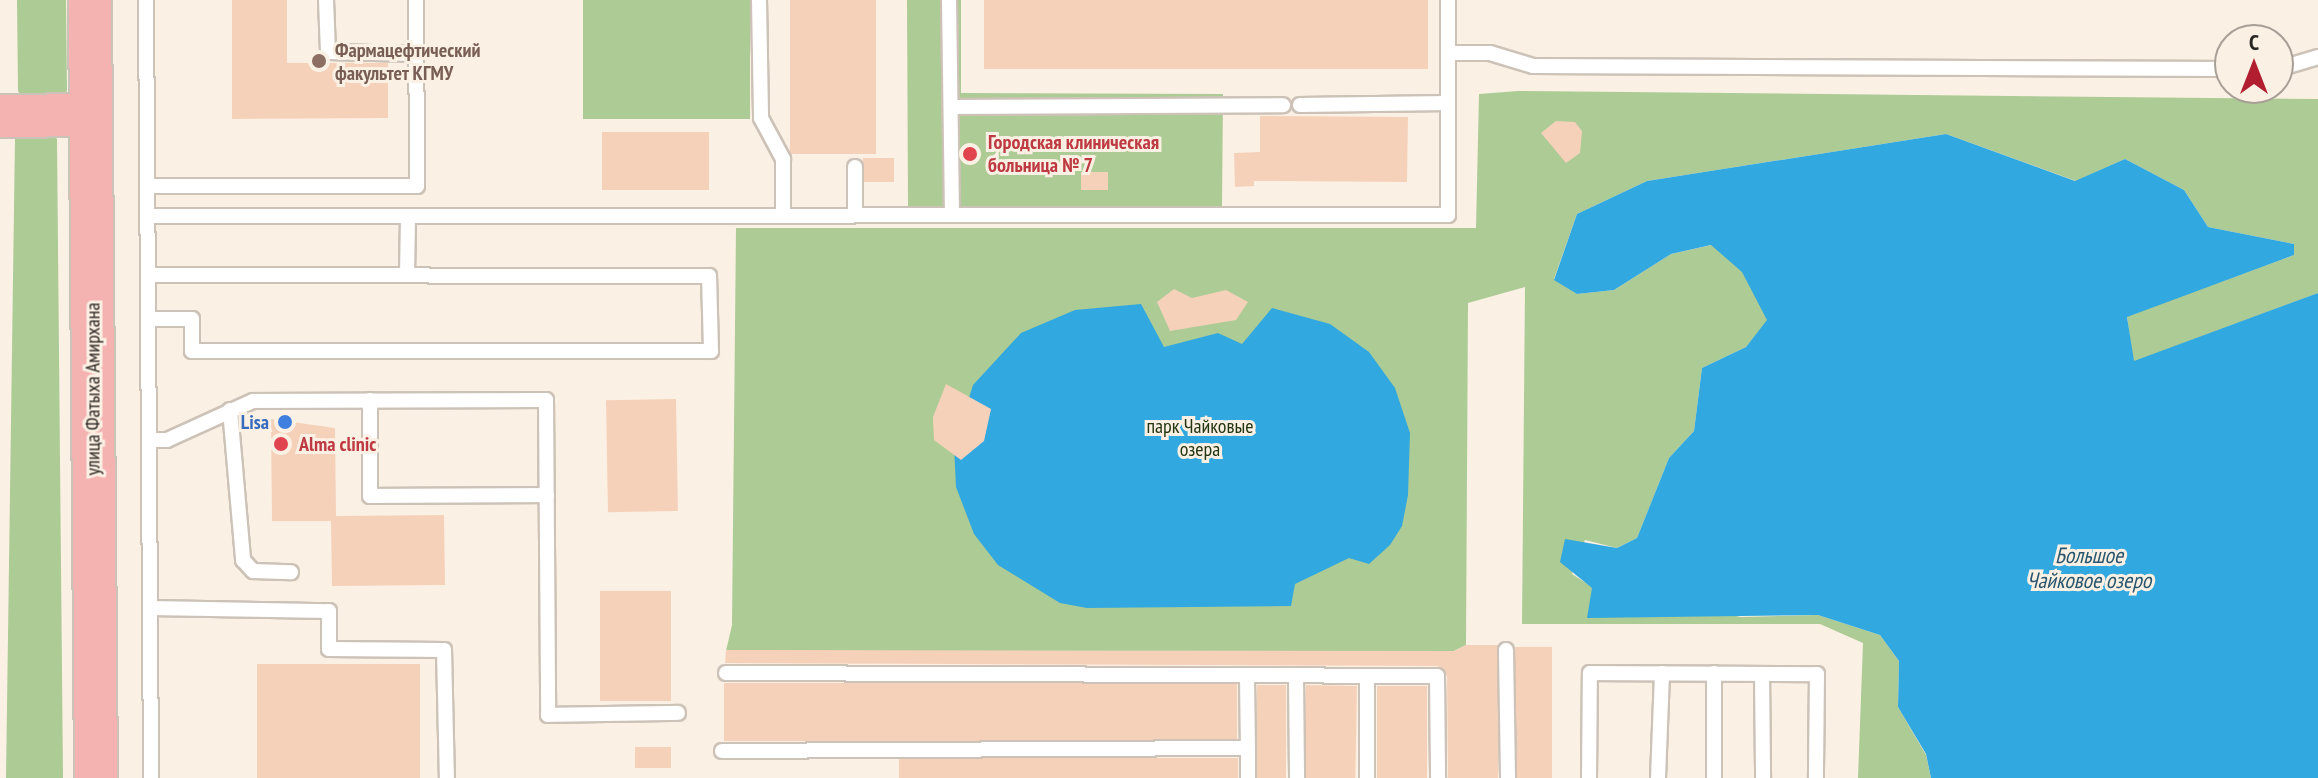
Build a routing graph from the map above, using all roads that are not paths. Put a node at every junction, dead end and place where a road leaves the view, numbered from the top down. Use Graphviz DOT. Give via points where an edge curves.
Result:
graph roads {
  1 [pos="90,0"];
  2 [pos="146,0"];
  3 [pos="326,0"];
  4 [pos="416,0"];
  5 [pos="759,0"];
  6 [pos="949,0"];
  7 [pos="1448,0"];
  8 [pos="1448,53"];
  9 [pos="417,54"];
  10 [pos="2318,57"];
  11 [pos="2294,64"];
  12 [pos="2214,69"];
  13 [pos="1448,103"];
  14 [pos="1283,105"];
  15 [pos="1300,105"];
  16 [pos="951,107"];
  17 [pos="91,115"];
  18 [pos="0,116"];
  19 [pos="855,167"];
  20 [pos="150,186"];
  21 [pos="855,215"];
  22 [pos="952,215"];
  23 [pos="150,216"];
  24 [pos="408,216"];
  25 [pos="783,216"];
  26 [pos="150,275"];
  27 [pos="407,275"];
  28 [pos="150,319"];
  29 [pos="370,400"];
  30 [pos="230,410"];
  31 [pos="150,440"];
  32 [pos="547,495"];
  33 [pos="291,572"];
  34 [pos="150,608"];
  35 [pos="1506,650"];
  36 [pos="726,673"];
  37 [pos="1662,673"];
  38 [pos="1714,673"];
  39 [pos="1762,674"];
  40 [pos="1296,677"];
  41 [pos="1367,677"];
  42 [pos="1247,678"];
  43 [pos="678,713"];
  44 [pos="1248,748"];
  45 [pos="722,751"];
  46 [pos="96,778"];
  47 [pos="151,778"];
  48 [pos="447,778"];
  49 [pos="1248,778"];
  50 [pos="1297,778"];
  51 [pos="1367,778"];
  52 [pos="1438,778"];
  53 [pos="1508,778"];
  54 [pos="1589,778"];
  55 [pos="1658,778"];
  56 [pos="1714,778"];
  57 [pos="1763,778"];
  58 [pos="1816,778"];
  1 -- 17 [label="main road, улица Фатыха Амирхана"];
  2 -- 20 [label="lane"];
  3 -- 9 [label="lane" via="328,52"];
  4 -- 9 [label="lane"];
  5 -- 25 [label="lane" via="761,118 783,159"];
  6 -- 16 [label="lane"];
  7 -- 8 [label="lane"];
  8 -- 12 [label="lane" via="1490,53 1533,66"];
  8 -- 13 [label="lane"];
  9 -- 20 [label="lane" via="417,186"];
  10 -- 11 [label="lane"];
  13 -- 15 [label="lane"];
  13 -- 22 [label="lane" via="1448,215"];
  14 -- 16 [label="lane"];
  16 -- 22 [label="lane"];
  17 -- 18 [label="main road"];
  17 -- 46 [label="main road, улица Фатыха Амирхана"];
  19 -- 21 [label="lane"];
  20 -- 23 [label="lane"];
  21 -- 22 [label="lane"];
  21 -- 25 [label="lane"];
  23 -- 24 [label="lane"];
  23 -- 26 [label="lane"];
  24 -- 25 [label="lane"];
  24 -- 27 [label="lane"];
  26 -- 27 [label="lane"];
  26 -- 28 [label="lane"];
  27 -- 28 [label="lane" via="709,276 711,351 192,351 192,319"];
  28 -- 31 [label="lane"];
  29 -- 30 [label="lane" via="253,401"];
  29 -- 32 [label="lane" via="546,400"];
  29 -- 32 [label="lane" via="370,496"];
  30 -- 31 [label="lane" via="167,440"];
  30 -- 33 [label="lane" via="243,560 253,571"];
  31 -- 34 [label="lane"];
  32 -- 43 [label="lane" via="548,715"];
  34 -- 47 [label="lane"];
  34 -- 48 [label="lane" via="329,611 329,649 444,650"];
  35 -- 53 [label="lane"];
  36 -- 42 [label="lane"];
  37 -- 38 [label="lane"];
  37 -- 54 [label="lane" via="1590,673"];
  37 -- 55 [label="lane"];
  38 -- 39 [label="lane"];
  38 -- 56 [label="lane"];
  39 -- 57 [label="lane"];
  39 -- 58 [label="lane" via="1817,674"];
  40 -- 41 [label="lane"];
  40 -- 42 [label="lane"];
  40 -- 50 [label="lane"];
  41 -- 51 [label="lane"];
  41 -- 52 [label="lane" via="1437,676"];
  42 -- 44 [label="lane"];
  44 -- 45 [label="lane"];
  44 -- 49 [label="lane"];
}
